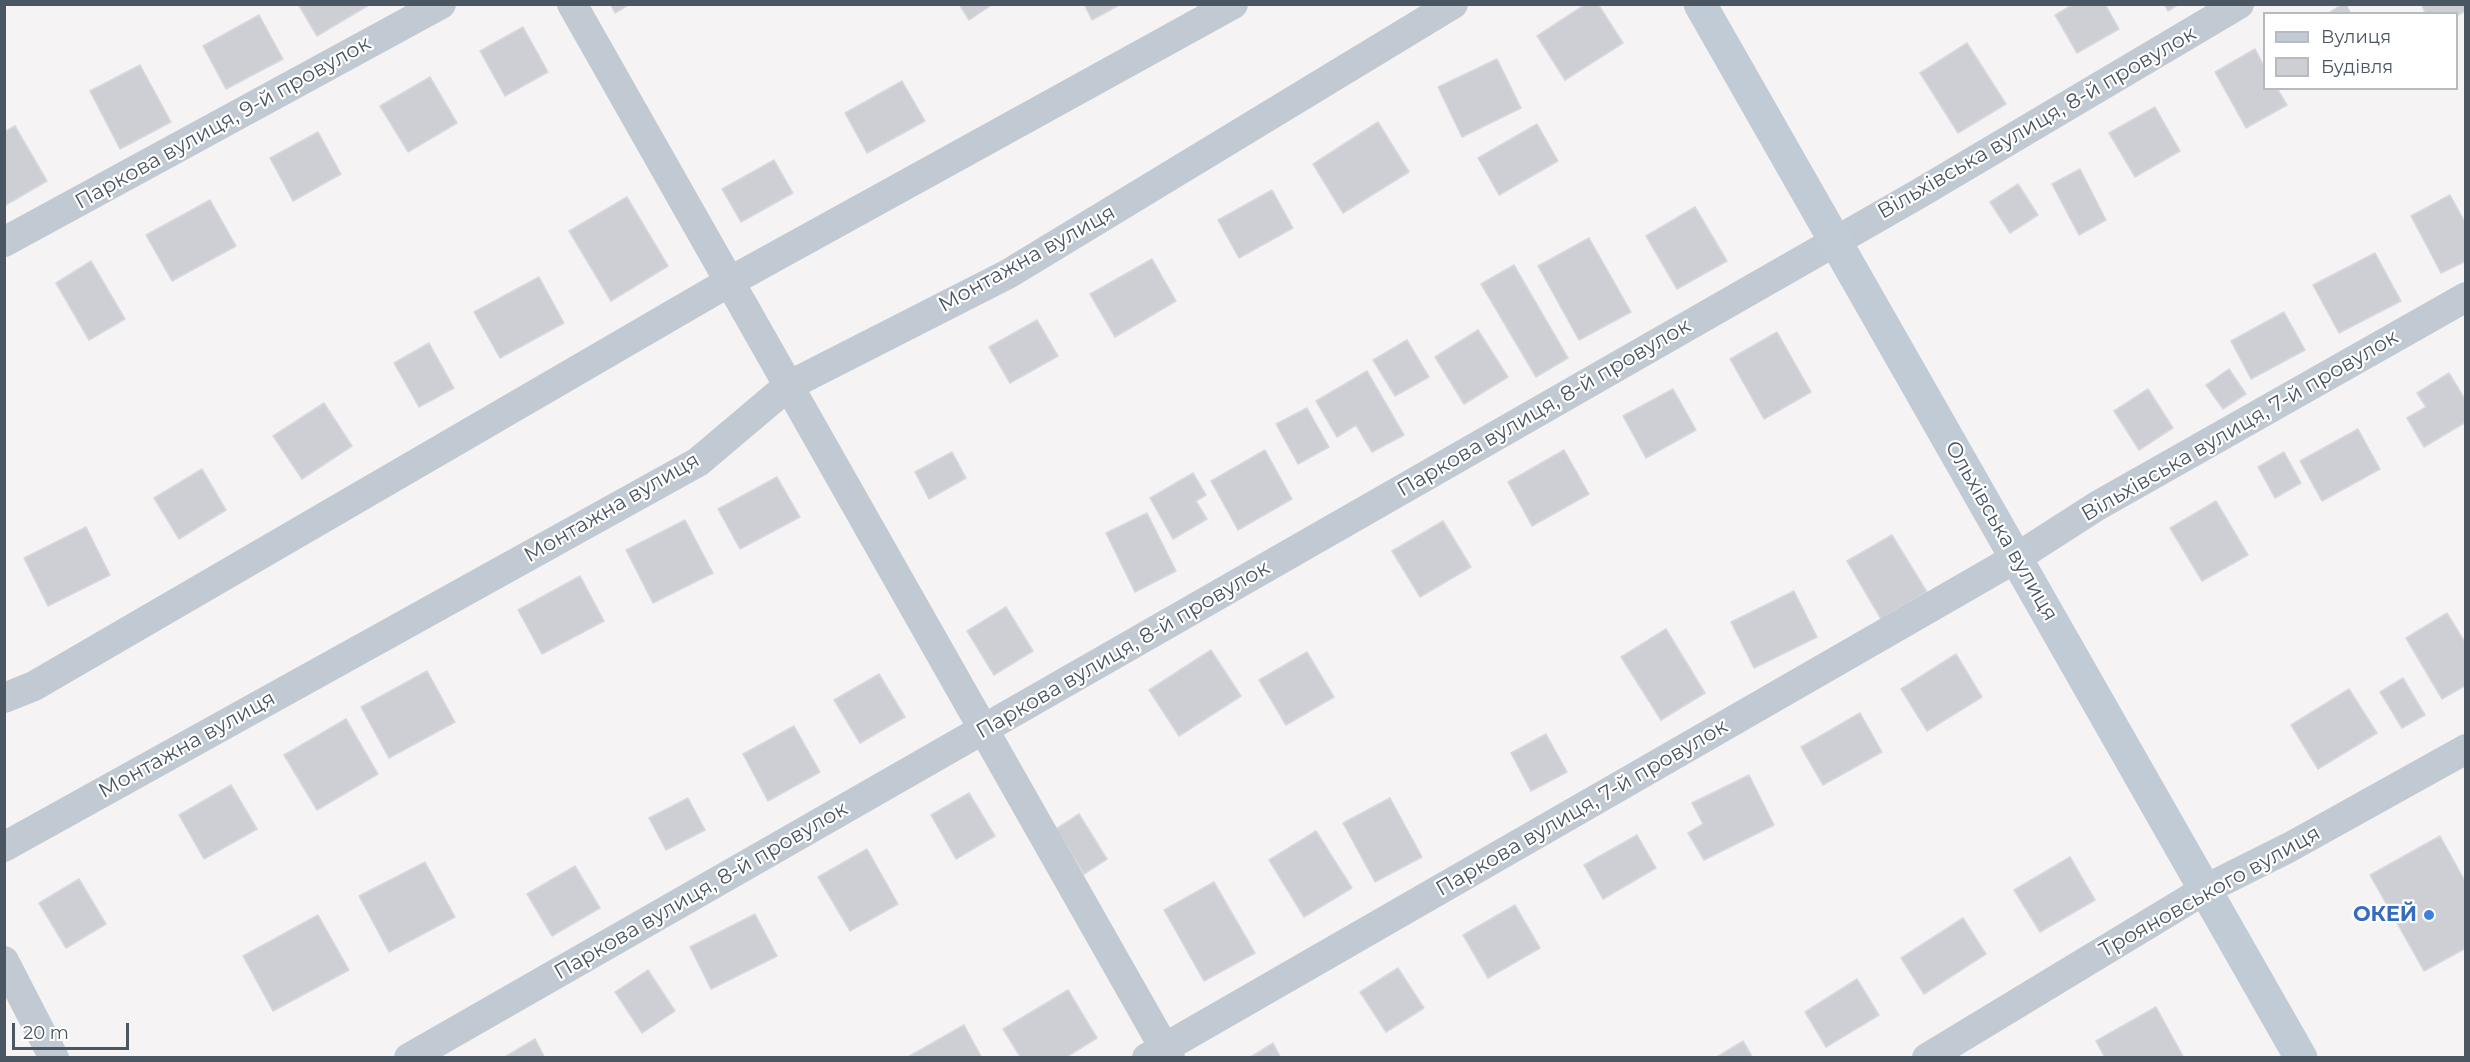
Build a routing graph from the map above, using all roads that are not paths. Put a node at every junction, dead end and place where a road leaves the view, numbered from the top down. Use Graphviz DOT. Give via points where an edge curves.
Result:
graph roads {
  1 [pos="441,4"];
  2 [pos="572,4"];
  3 [pos="1233,4"];
  4 [pos="1453,4"];
  5 [pos="1700,4"];
  6 [pos="2239,4"];
  7 [pos="1835,241"];
  8 [pos="4,242"];
  9 [pos="729,282"];
  10 [pos="2466,297"];
  11 [pos="788,386"];
  12 [pos="2016,558"];
  13 [pos="4,698"];
  14 [pos="984,730"];
  15 [pos="2466,750"];
  16 [pos="4,846"];
  17 [pos="2206,889"];
  18 [pos="4,961"];
  19 [pos="1160,1054"];
  20 [pos="54,1058"];
  21 [pos="409,1058"];
  22 [pos="1927,1058"];
  23 [pos="2301,1058"];
  1 -- 8 [label="street, Паркова вулиця, 9-й провулок"];
  2 -- 9 [label="street"];
  3 -- 9 [label="street"];
  4 -- 11 [label="street, Монтажна вулиця" via="1008,274"];
  5 -- 7 [label="street, Ольхівська вулиця"];
  6 -- 7 [label="street, Вільхівська вулиця, 8-й провулок"];
  7 -- 12 [label="street, Ольхівська вулиця"];
  7 -- 14 [label="street, Паркова вулиця, 8-й провулок"];
  9 -- 11 [label="street"];
  9 -- 13 [label="street" via="34,686"];
  10 -- 12 [label="street, Вільхівська вулиця, 7-й провулок" via="2097,506"];
  11 -- 14 [label="street"];
  11 -- 16 [label="street, Монтажна вулиця" via="698,462"];
  12 -- 17 [label="street, Ольхівська вулиця"];
  12 -- 19 [label="street, Паркова вулиця, 7-й провулок"];
  14 -- 19 [label="street"];
  14 -- 21 [label="street, Паркова вулиця, 8-й провулок"];
  15 -- 17 [label="street, Трояновського вулиця"];
  17 -- 22 [label="street, Трояновського вулиця"];
  17 -- 23 [label="street, Ольхівська вулиця"];
  18 -- 20 [label="street"];
}
